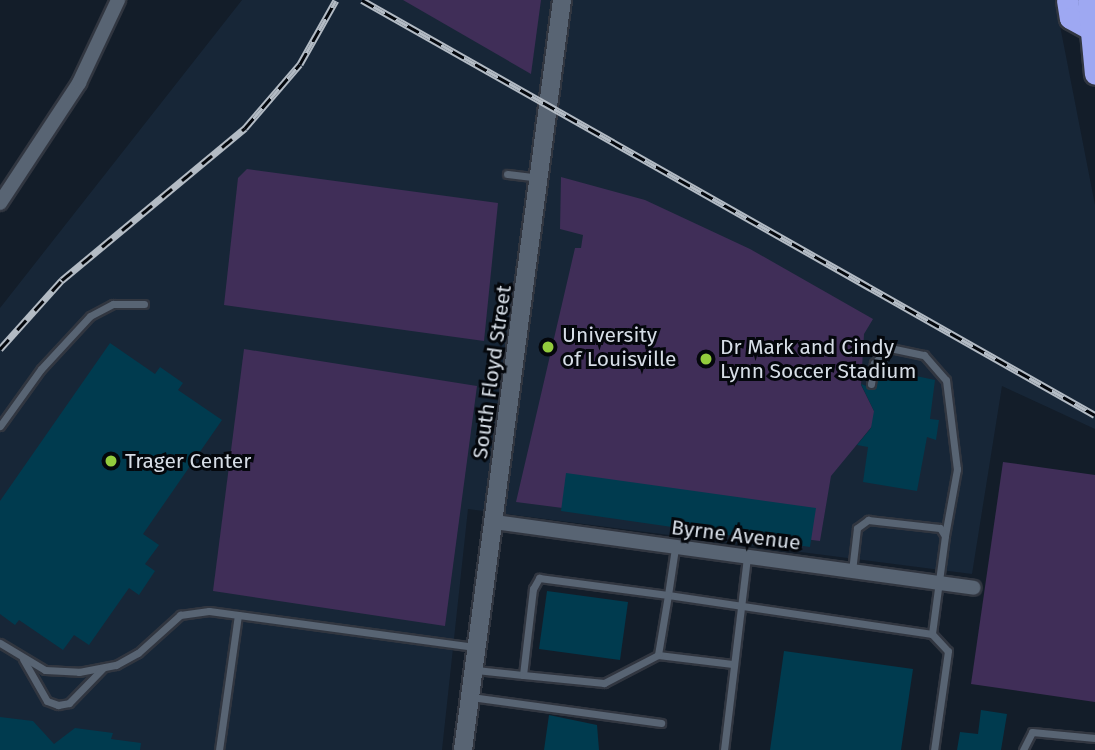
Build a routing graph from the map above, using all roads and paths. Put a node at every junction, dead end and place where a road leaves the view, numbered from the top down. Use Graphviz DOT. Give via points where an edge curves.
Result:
graph roads {
  1 [pos="118,0"];
  2 [pos="562,0"];
  3 [pos="1068,0"];
  4 [pos="1088,0"];
  5 [pos="1090,29"];
  6 [pos="1095,74"];
  7 [pos="506,174"];
  8 [pos="543,178"];
  9 [pos="0,203"];
  10 [pos="144,304"];
  11 [pos="871,384"];
  12 [pos="0,426"];
  13 [pos="494,522"];
  14 [pos="945,536"];
  15 [pos="675,548"];
  16 [pos="747,558"];
  17 [pos="852,572"];
  18 [pos="939,583"];
  19 [pos="974,588"];
  20 [pos="668,595"];
  21 [pos="739,607"];
  22 [pos="238,615"];
  23 [pos="932,634"];
  24 [pos="0,643"];
  25 [pos="477,647"];
  26 [pos="658,655"];
  27 [pos="22,658"];
  28 [pos="732,664"];
  29 [pos="103,668"];
  30 [pos="474,670"];
  31 [pos="523,675"];
  32 [pos="471,697"];
  33 [pos="661,723"];
  34 [pos="1095,738"];
  35 [pos="219,750"];
  36 [pos="463,750"];
  37 [pos="723,750"];
  38 [pos="934,750"];
  39 [pos="1023,750"];
  1 -- 9 [label="street" via="79,83"];
  2 -- 8 [label="street, South Floyd Street"];
  3 -- 5 [label="highway" via="1070,18"];
  4 -- 5 [label="highway"];
  5 -- 6 [label="highway"];
  7 -- 8 [label="lane"];
  8 -- 13 [label="street, South Floyd Street"];
  10 -- 12 [label="lane" via="113,304 90,316 41,369"];
  11 -- 14 [label="lane" via="874,363 890,348 924,355 946,380 957,469"];
  13 -- 15 [label="street, Byrne Avenue"];
  13 -- 25 [label="street, South Floyd Street"];
  14 -- 17 [label="lane" via="934,527 868,520 857,528"];
  14 -- 18 [label="lane"];
  15 -- 16 [label="street, Byrne Avenue"];
  15 -- 20 [label="lane"];
  16 -- 17 [label="street, Byrne Avenue"];
  16 -- 21 [label="lane"];
  17 -- 18 [label="street, Byrne Avenue"];
  18 -- 19 [label="street, Byrne Avenue"];
  18 -- 23 [label="lane"];
  20 -- 21 [label="lane"];
  20 -- 26 [label="lane"];
  20 -- 31 [label="lane" via="539,578 533,589"];
  21 -- 23 [label="lane"];
  21 -- 28 [label="lane"];
  22 -- 25 [label="lane"];
  22 -- 29 [label="lane" via="180,615 138,653"];
  22 -- 35 [label="lane"];
  23 -- 38 [label="lane" via="948,651"];
  24 -- 27 [label="lane"];
  25 -- 30 [label="street, South Floyd Street"];
  26 -- 28 [label="lane"];
  26 -- 31 [label="lane" via="604,682"];
  27 -- 29 [label="lane" via="45,670"];
  27 -- 29 [label="lane" via="47,701 58,705 69,703"];
  28 -- 37 [label="lane"];
  30 -- 31 [label="lane"];
  30 -- 32 [label="street, South Floyd Street"];
  32 -- 33 [label="lane"];
  32 -- 36 [label="street, South Floyd Street"];
  34 -- 39 [label="lane" via="1032,732"];
}
